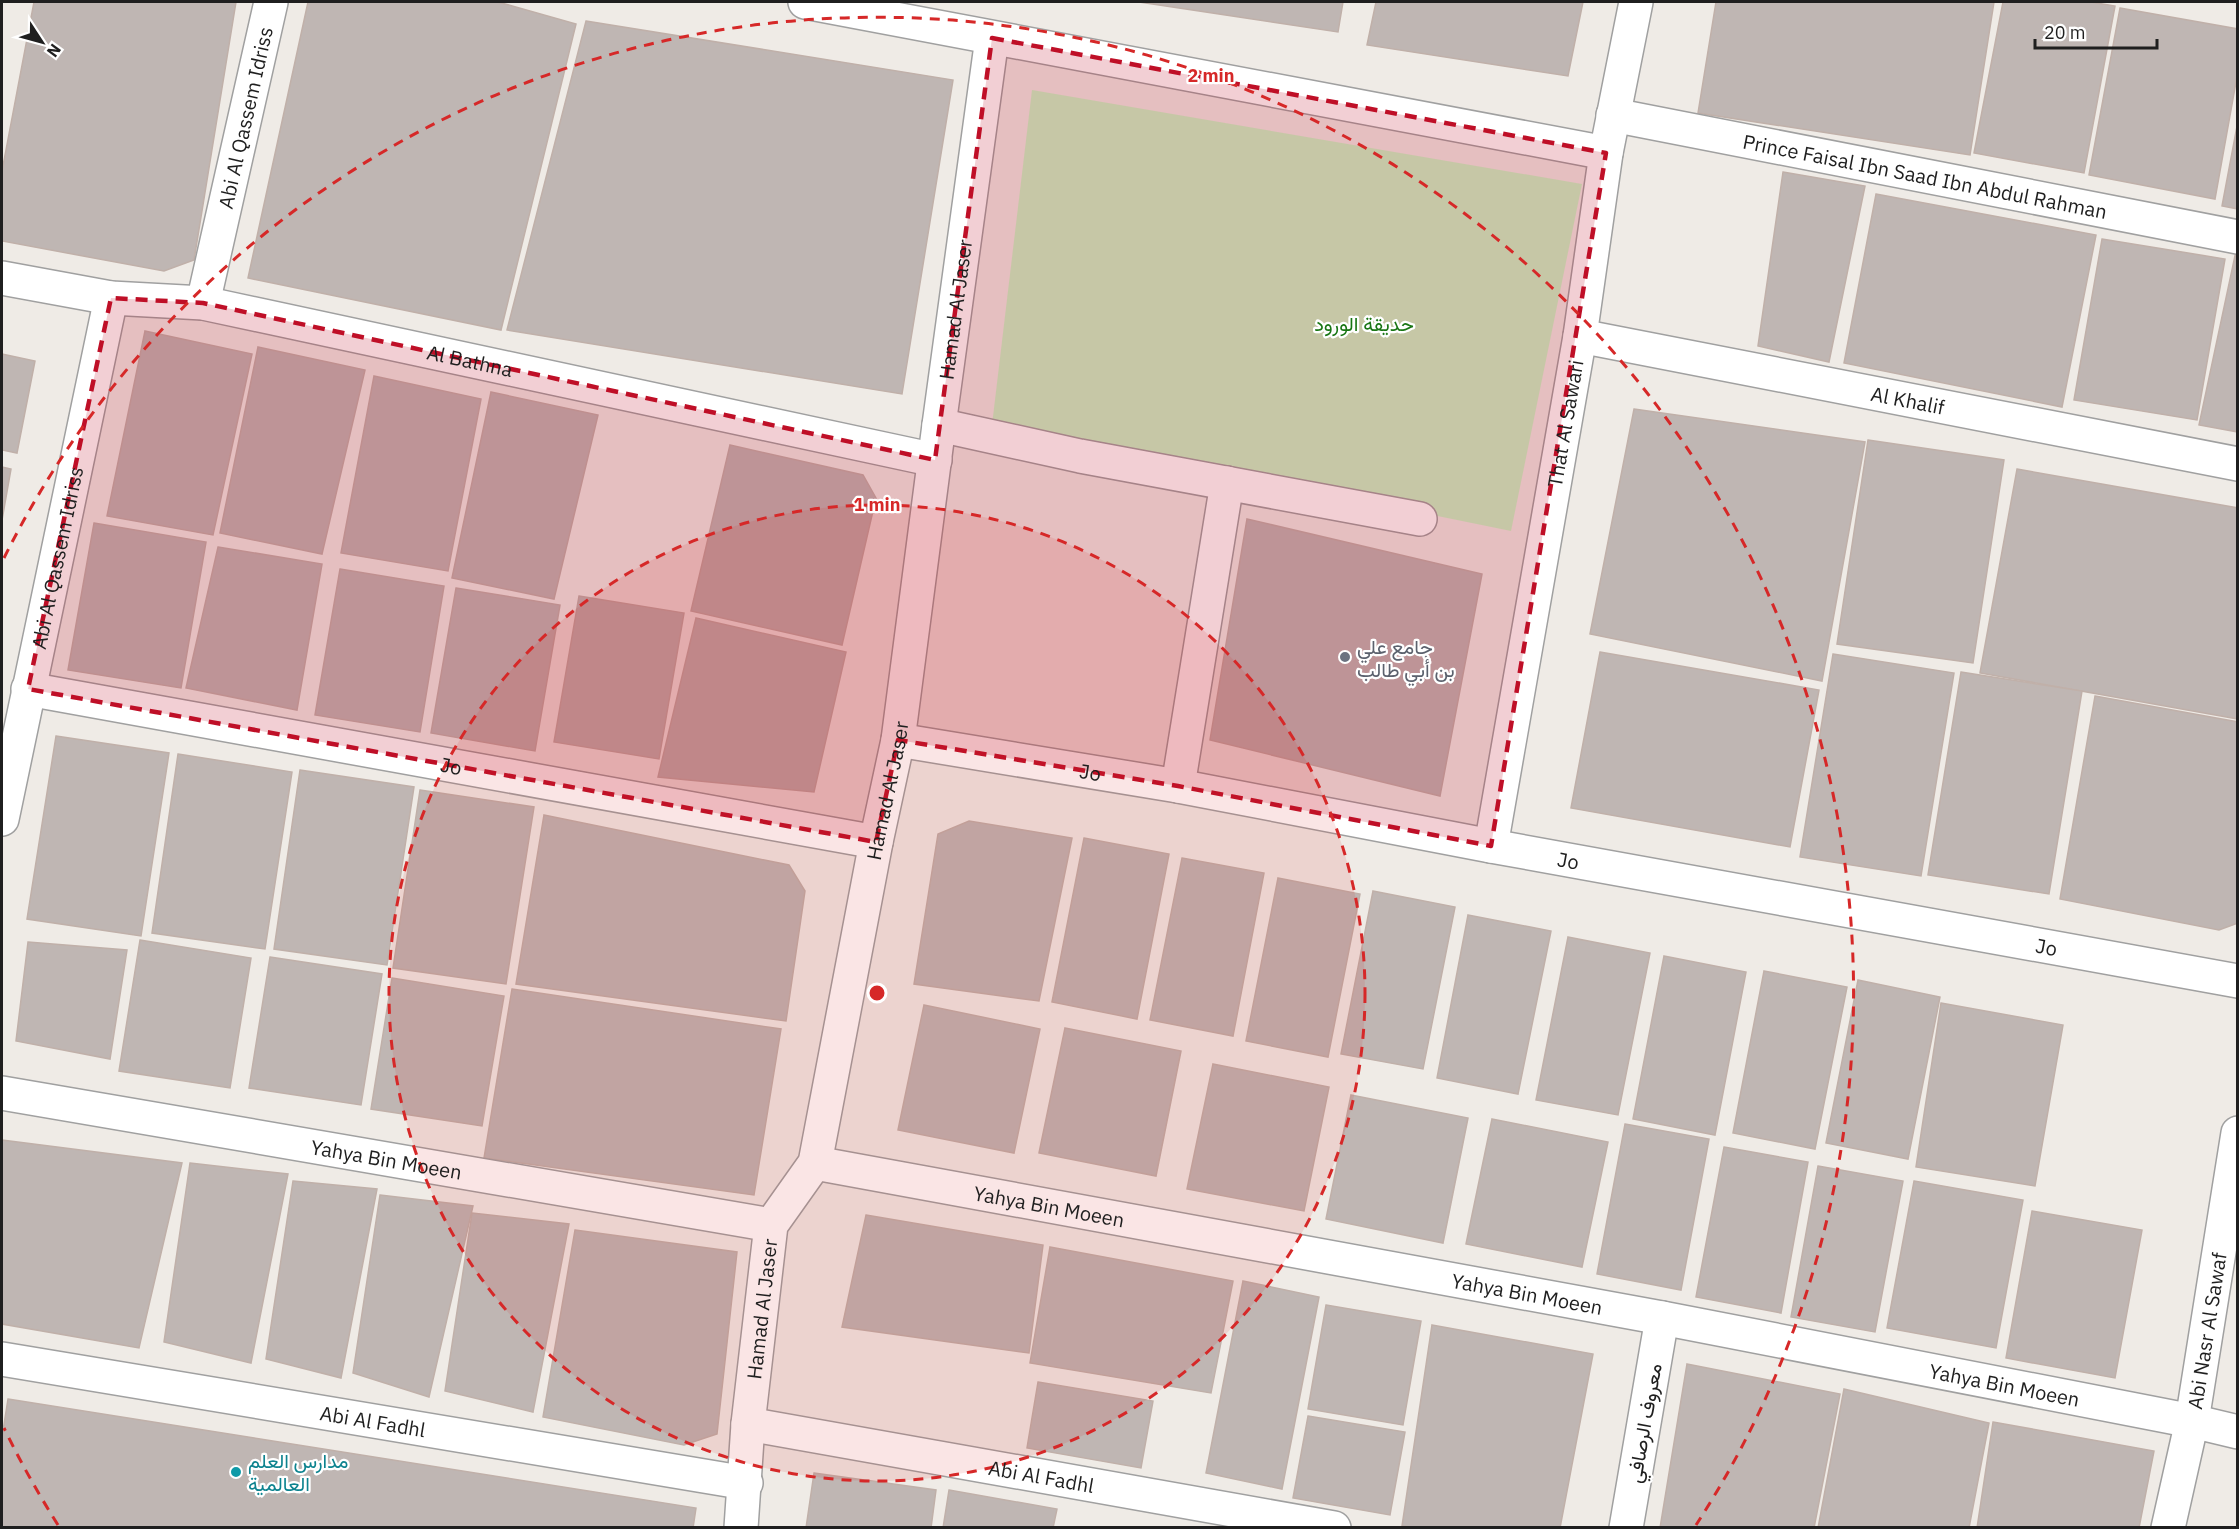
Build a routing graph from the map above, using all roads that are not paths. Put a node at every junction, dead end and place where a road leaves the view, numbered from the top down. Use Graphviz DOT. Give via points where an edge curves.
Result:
graph roads {
  1 [pos="271,2"];
  2 [pos="805,2"];
  3 [pos="1636,2"];
  4 [pos="992,39"];
  5 [pos="1613,114"];
  6 [pos="1606,153"];
  7 [pos="2238,237"];
  8 [pos="2,278"];
  9 [pos="111,297"];
  10 [pos="203,303"];
  11 [pos="1580,336"];
  12 [pos="939,425"];
  13 [pos="935,460"];
  14 [pos="2238,464"];
  15 [pos="1227,483"];
  16 [pos="1420,519"];
  17 [pos="28,689"];
  18 [pos="898,741"];
  19 [pos="1178,786"];
  20 [pos="2,819"];
  21 [pos="876,843"];
  22 [pos="1491,846"];
  23 [pos="2238,981"];
  24 [pos="2,1094"];
  25 [pos="2238,1133"];
  26 [pos="815,1163"];
  27 [pos="771,1225"];
  28 [pos="1662,1318"];
  29 [pos="2,1359"];
  30 [pos="2192,1421"];
  31 [pos="748,1424"];
  32 [pos="2238,1432"];
  33 [pos="746,1483"];
  34 [pos="741,1527"];
  35 [pos="1334,1527"];
  36 [pos="1626,1527"];
  37 [pos="2168,1527"];
  1 -- 10 [label="street, Abi Al Qassem Idriss"];
  2 -- 4 [label="street"];
  3 -- 5 [label="street, That Al Sawari"];
  4 -- 6 [label="street"];
  4 -- 12 [label="street, Hamad Al Jaser"];
  5 -- 6 [label="street, That Al Sawari"];
  5 -- 7 [label="street, Prince Faisal Ibn Saad Ibn Abdul Rahman"];
  6 -- 11 [label="street, That Al Sawari"];
  8 -- 9 [label="street, Al Bathna"];
  9 -- 10 [label="street, Al Bathna"];
  9 -- 17 [label="street, Abi Al Qassem Idriss"];
  10 -- 13 [label="street, Al Bathna"];
  11 -- 14 [label="street, Al Khalif"];
  11 -- 22 [label="street, That Al Sawari"];
  12 -- 13 [label="street, Hamad Al Jaser"];
  12 -- 15 [label="street"];
  13 -- 18 [label="street, Hamad Al Jaser"];
  15 -- 16 [label="street"];
  15 -- 19 [label="street"];
  17 -- 20 [label="street, Abi Al Qassem Idriss"];
  17 -- 21 [label="street, Jo"];
  18 -- 19 [label="street, Jo"];
  18 -- 21 [label="street, Hamad Al Jaser"];
  19 -- 22 [label="street, Jo"];
  21 -- 26 [label="street, Hamad Al Jaser"];
  22 -- 23 [label="street, Jo"];
  24 -- 27 [label="street, Yahya Bin Moeen"];
  25 -- 30 [label="street, Abi Nasr Al Sawaf"];
  26 -- 27 [label="street, Hamad Al Jaser"];
  26 -- 28 [label="street, Yahya Bin Moeen"];
  27 -- 31 [label="street, Hamad Al Jaser"];
  28 -- 30 [label="street, Yahya Bin Moeen"];
  28 -- 36 [label="street, معروف الرصافي"];
  29 -- 33 [label="street, Abi Al Fadhl"];
  30 -- 32 [label="street, Yahya Bin Moeen"];
  30 -- 37 [label="street, Abi Nasr Al Sawaf"];
  31 -- 33 [label="street, Hamad Al Jaser"];
  31 -- 35 [label="street, Abi Al Fadhl"];
  33 -- 34 [label="street, Hamad Al Jaser"];
}
